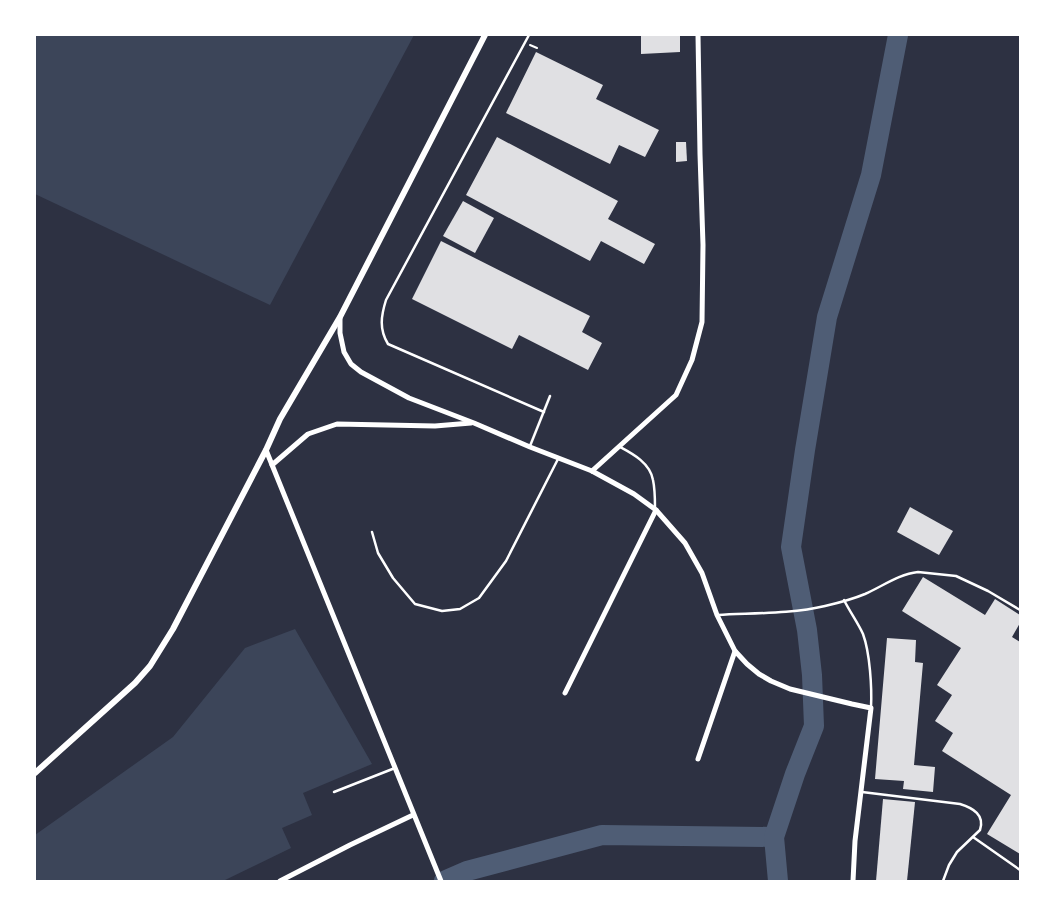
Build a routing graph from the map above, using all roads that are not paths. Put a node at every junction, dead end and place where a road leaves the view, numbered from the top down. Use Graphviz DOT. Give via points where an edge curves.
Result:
graph roads {
  1 [pos="485,35"];
  2 [pos="529,35"];
  3 [pos="698,35"];
  4 [pos="340,317"];
  5 [pos="550,396"];
  6 [pos="544,412"];
  7 [pos="474,423"];
  8 [pos="530,447"];
  9 [pos="619,447"];
  10 [pos="266,450"];
  11 [pos="559,457"];
  12 [pos="272,465"];
  13 [pos="592,471"];
  14 [pos="656,510"];
  15 [pos="372,532"];
  16 [pos="844,600"];
  17 [pos="1020,610"];
  18 [pos="717,615"];
  19 [pos="735,651"];
  20 [pos="565,693"];
  21 [pos="872,708"];
  22 [pos="698,759"];
  23 [pos="395,768"];
  24 [pos="35,773"];
  25 [pos="334,792"];
  26 [pos="862,792"];
  27 [pos="414,816"];
  28 [pos="973,837"];
  29 [pos="1020,870"];
  30 [pos="280,881"];
  31 [pos="441,881"];
  32 [pos="853,881"];
  33 [pos="943,881"];
  1 -- 4 [label="street"];
  2 -- 6 [label="lane" via="386,300 382,310 382,334 388,344"];
  3 -- 9 [label="street" via="702,322 692,360 676,395"];
  4 -- 7 [label="street" via="344,352 361,372 408,398"];
  4 -- 10 [label="street" via="280,419"];
  5 -- 6 [label="lane"];
  6 -- 8 [label="lane"];
  7 -- 8 [label="street"];
  7 -- 12 [label="street" via="434,426 337,424 308,434"];
  8 -- 11 [label="street"];
  9 -- 13 [label="street"];
  9 -- 14 [label="lane" via="646,466 653,478"];
  10 -- 12 [label="street"];
  10 -- 24 [label="street" via="173,629 150,666"];
  11 -- 13 [label="street"];
  11 -- 15 [label="lane" via="506,561 479,598 460,609 442,611 416,604 393,578 378,553"];
  12 -- 23 [label="street"];
  13 -- 14 [label="street"];
  14 -- 18 [label="street" via="685,543 702,574"];
  14 -- 20 [label="street"];
  16 -- 17 [label="lane" via="918,572 956,576"];
  16 -- 18 [label="lane" via="786,612"];
  16 -- 21 [label="lane" via="863,635"];
  18 -- 19 [label="street"];
  19 -- 21 [label="street" via="759,674 790,690"];
  19 -- 22 [label="street"];
  21 -- 26 [label="street"];
  23 -- 25 [label="lane"];
  23 -- 27 [label="street"];
  26 -- 28 [label="lane" via="970,807 977,812 982,825"];
  26 -- 32 [label="street"];
  27 -- 30 [label="street"];
  27 -- 31 [label="street"];
  28 -- 29 [label="lane"];
  28 -- 33 [label="lane" via="957,852"];
}
